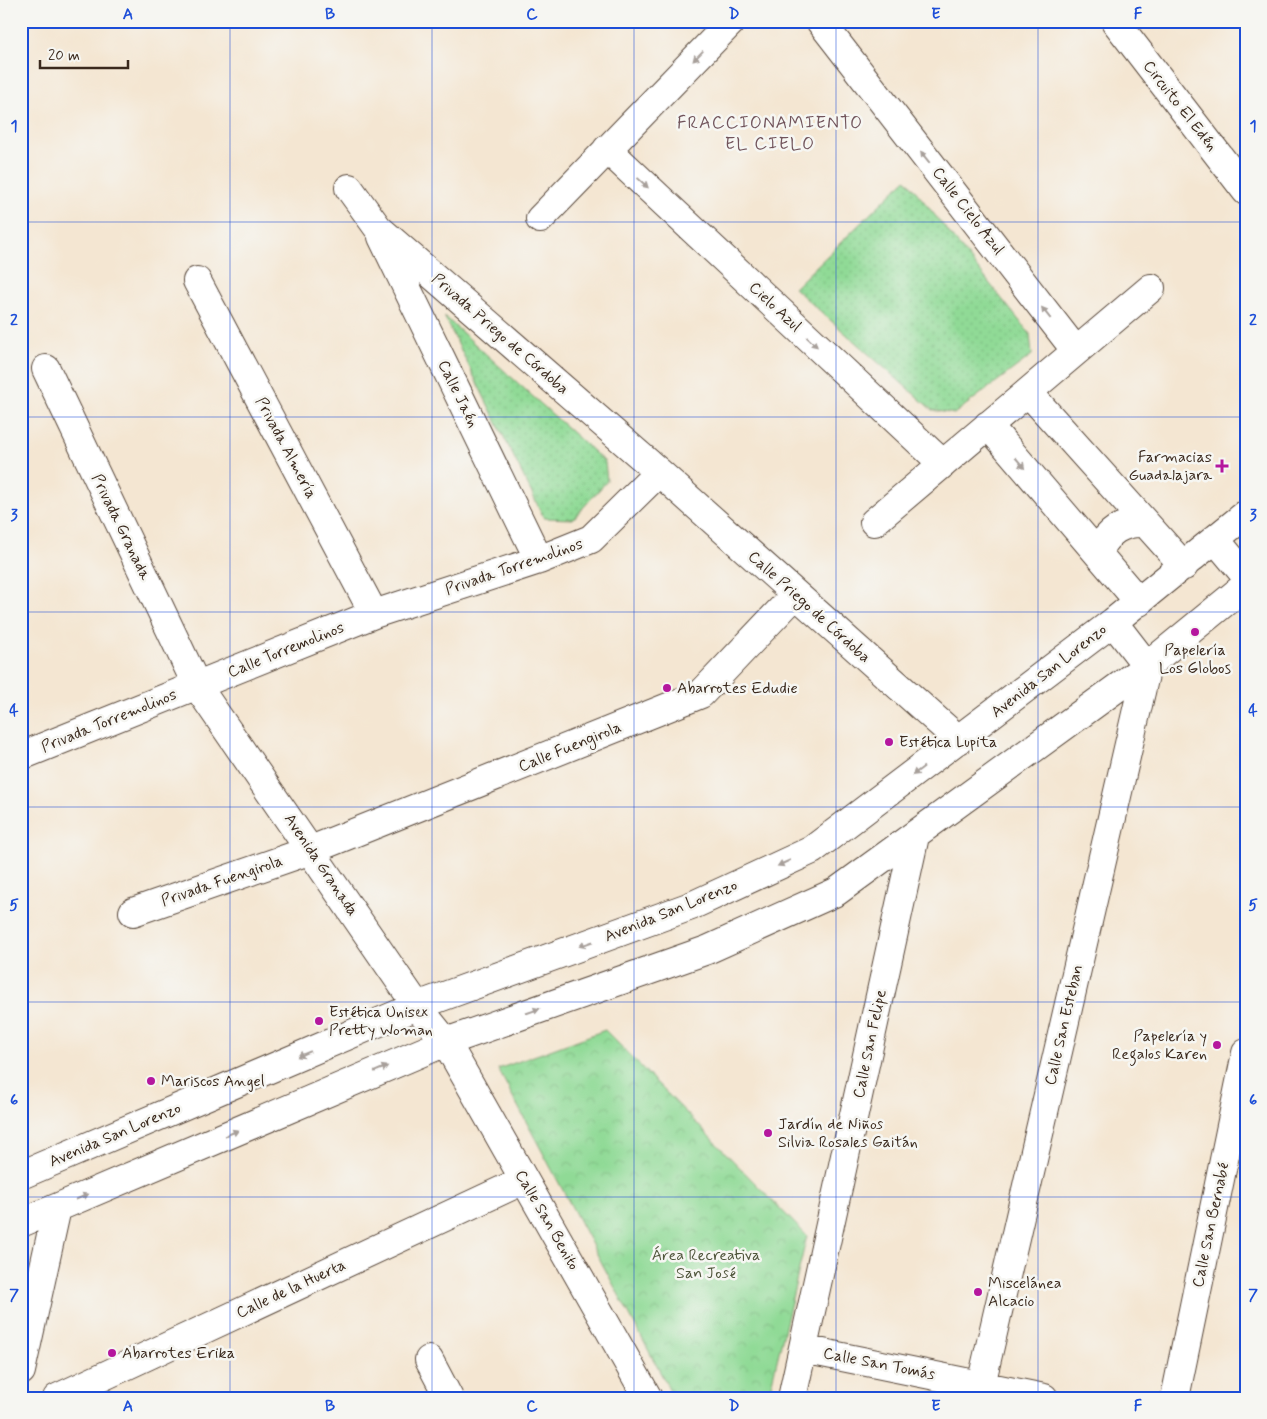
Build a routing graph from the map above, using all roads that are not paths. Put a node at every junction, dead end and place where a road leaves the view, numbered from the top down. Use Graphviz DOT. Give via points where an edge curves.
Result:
graph roads {
  1 [pos="732,21"];
  2 [pos="820,21"];
  3 [pos="1115,21"];
  4 [pos="608,149"];
  5 [pos="350,188"];
  6 [pos="1246,191"];
  7 [pos="540,218"];
  8 [pos="378,228"];
  9 [pos="197,281"];
  10 [pos="1151,288"];
  11 [pos="1076,351"];
  12 [pos="46,368"];
  13 [pos="1028,392"];
  14 [pos="988,425"];
  15 [pos="943,464"];
  16 [pos="659,472"];
  17 [pos="1246,514"];
  18 [pos="874,522"];
  19 [pos="1144,523"];
  20 [pos="1215,539"];
  21 [pos="1097,552"];
  22 [pos="539,560"];
  23 [pos="1184,566"];
  24 [pos="1246,576"];
  25 [pos="1246,585"];
  26 [pos="795,595"];
  27 [pos="1139,602"];
  28 [pos="374,614"];
  29 [pos="1113,622"];
  30 [pos="1147,666"];
  31 [pos="197,686"];
  32 [pos="959,740"];
  33 [pos="21,756"];
  34 [pos="915,836"];
  35 [pos="311,850"];
  36 [pos="134,912"];
  37 [pos="417,1006"];
  38 [pos="446,1042"];
  39 [pos="1246,1053"];
  40 [pos="21,1175"];
  41 [pos="524,1180"];
  42 [pos="57,1208"];
  43 [pos="21,1223"];
  44 [pos="803,1349"];
  45 [pos="429,1360"];
  46 [pos="21,1371"];
  47 [pos="981,1385"];
  48 [pos="58,1398"];
  49 [pos="449,1398"];
  50 [pos="648,1398"];
  51 [pos="792,1398"];
  52 [pos="1044,1398"];
  53 [pos="1175,1398"];
  1 -- 4 [label="street, one-way"];
  11 -- 2 [label="street, Calle Cielo Azul, one-way"];
  3 -- 6 [label="street, Circuito El Edén"];
  4 -- 7 [label="street"];
  4 -- 15 [label="street, Cielo Azul, one-way"];
  5 -- 8 [label="street, Privada Priego de Córdoba"];
  8 -- 16 [label="street, Privada Priego de Córdoba"];
  8 -- 22 [label="street, Calle Jaén"];
  9 -- 28 [label="street, Privada Almería"];
  10 -- 11 [label="street"];
  11 -- 13 [label="street"];
  12 -- 31 [label="street, Privada Granada"];
  13 -- 14 [label="street"];
  13 -- 19 [label="street"];
  14 -- 15 [label="street"];
  14 -- 21 [label="street, one-way"];
  15 -- 18 [label="street"];
  16 -- 22 [label="street, Privada Torremolinos" via="591,539"];
  16 -- 26 [label="street, Calle Priego de Córdoba"];
  17 -- 20 [label="street, Avenida San Lorenzo"];
  19 -- 21 [label="street" via="1125,524 1116,529 1108,534"];
  19 -- 23 [label="street"];
  20 -- 23 [label="street, Avenida San Lorenzo"];
  20 -- 24 [label="street"];
  21 -- 27 [label="street"];
  22 -- 28 [label="street, Privada Torremolinos"];
  23 -- 27 [label="street, Avenida San Lorenzo"];
  25 -- 30 [label="street"];
  26 -- 32 [label="street, Calle Priego de Córdoba"];
  26 -- 35 [label="street, Calle Fuengirola" via="701,694"];
  27 -- 29 [label="street, Avenida San Lorenzo"];
  28 -- 31 [label="street, Calle Torremolinos"];
  29 -- 30 [label="street"];
  29 -- 32 [label="street, Avenida San Lorenzo"];
  30 -- 34 [label="street"];
  30 -- 47 [label="street, Calle San Esteban"];
  31 -- 33 [label="street, Privada Torremolinos"];
  31 -- 35 [label="street, Avenida Granada"];
  32 -- 37 [label="street, Avenida San Lorenzo, one-way" via="812,850 691,906"];
  38 -- 34 [label="street, one-way" via="707,950 836,892"];
  34 -- 44 [label="street, Calle San Felipe"];
  35 -- 36 [label="street, Privada Fuengirola"];
  35 -- 37 [label="street, Avenida Granada"];
  37 -- 38 [label="street, Avenida Granada"];
  37 -- 40 [label="street, Avenida San Lorenzo, one-way"];
  38 -- 41 [label="street, Calle San Benito"];
  42 -- 38 [label="street, one-way"];
  39 -- 53 [label="street, Calle San Bernabé"];
  41 -- 48 [label="street, Calle de la Huerta"];
  41 -- 50 [label="street, Calle San Benito"];
  42 -- 43 [label="street"];
  42 -- 46 [label="street"];
  44 -- 47 [label="street, Calle San Tomás"];
  44 -- 51 [label="street, Calle San Felipe"];
  45 -- 49 [label="street"];
  47 -- 52 [label="street, Calle San Tomás"];
}
